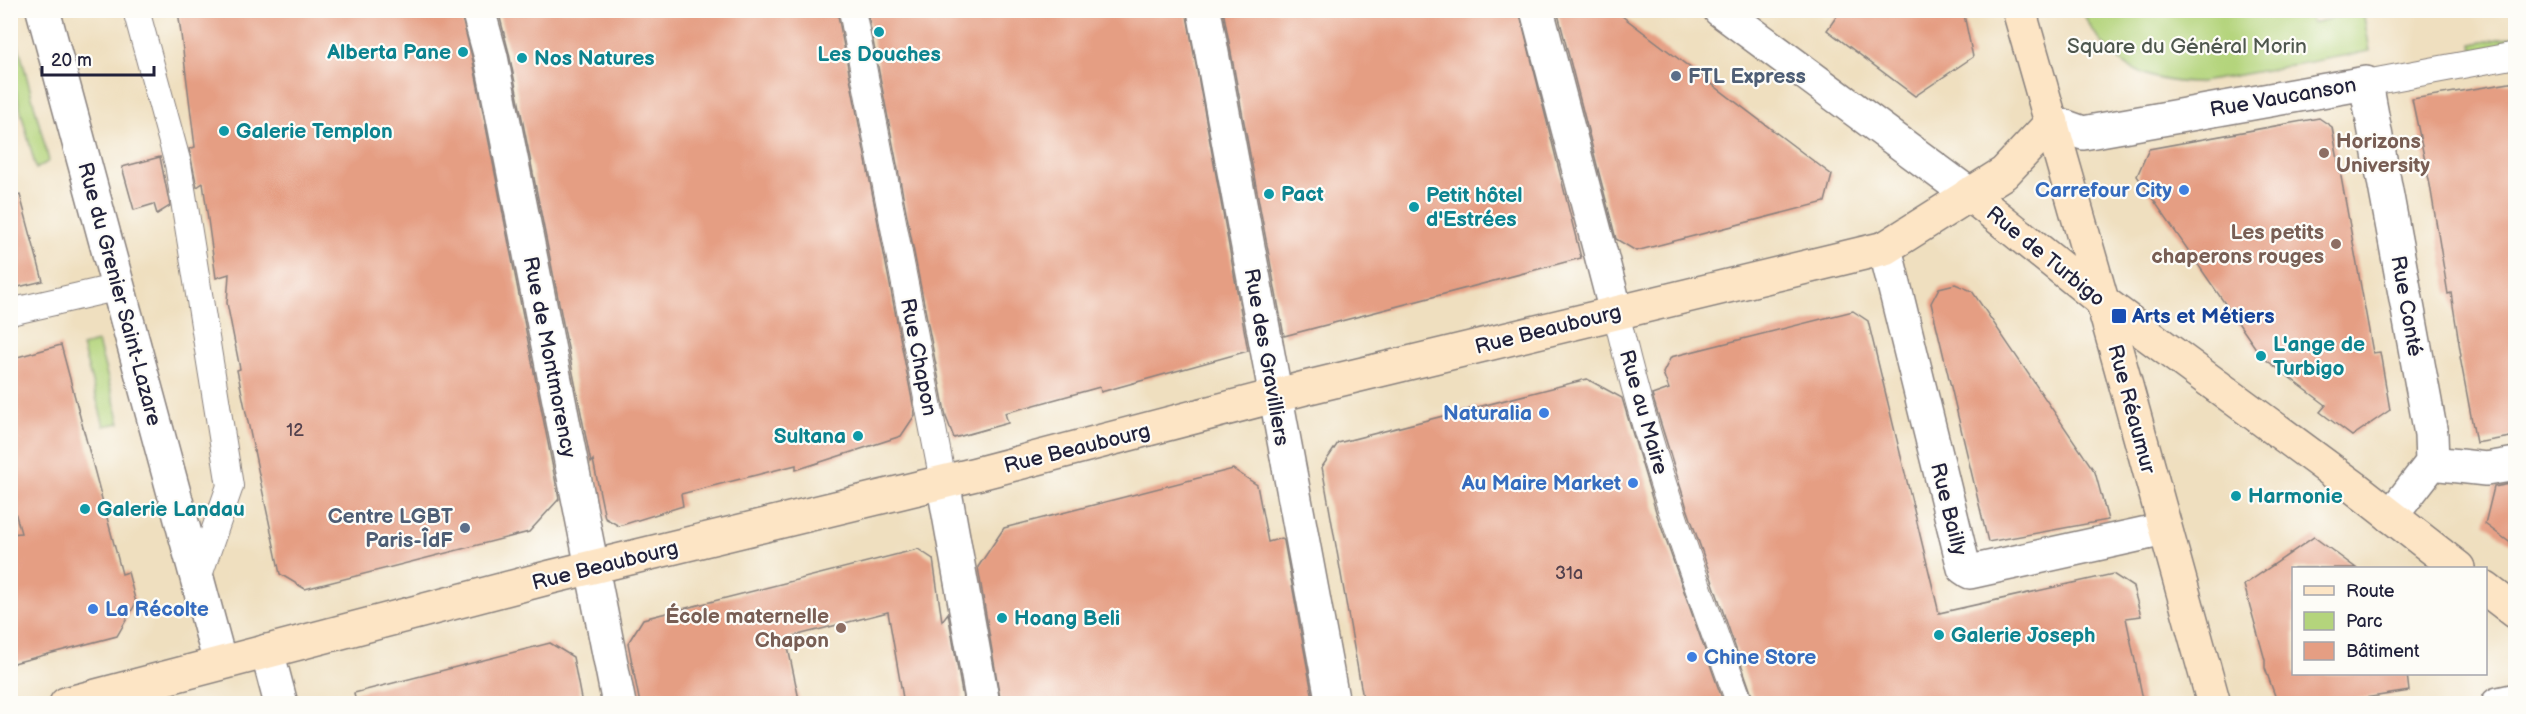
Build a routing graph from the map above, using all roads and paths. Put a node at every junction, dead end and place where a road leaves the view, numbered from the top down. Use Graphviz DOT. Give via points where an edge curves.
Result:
graph roads {
  1 [pos="43,10"];
  2 [pos="136,10"];
  3 [pos="478,10"];
  4 [pos="852,10"];
  5 [pos="1204,10"];
  6 [pos="1537,10"];
  7 [pos="1720,10"];
  8 [pos="2019,10"];
  9 [pos="2516,55"];
  10 [pos="2366,83"];
  11 [pos="2052,122"];
  12 [pos="1969,194"];
  13 [pos="1886,248"];
  14 [pos="119,287"];
  15 [pos="2103,302"];
  16 [pos="10,312"];
  17 [pos="1616,312"];
  18 [pos="1275,397"];
  19 [pos="2432,464"];
  20 [pos="2516,464"];
  21 [pos="943,481"];
  22 [pos="2391,516"];
  23 [pos="2165,529"];
  24 [pos="2457,567"];
  25 [pos="593,568"];
  26 [pos="198,578"];
  27 [pos="2487,591"];
  28 [pos="2516,612"];
  29 [pos="267,651"];
  30 [pos="220,663"];
  31 [pos="2516,700"];
  32 [pos="66,704"];
  33 [pos="281,704"];
  34 [pos="619,704"];
  35 [pos="983,704"];
  36 [pos="1333,704"];
  37 [pos="1740,704"];
  38 [pos="2214,704"];
  39 [pos="2498,704"];
  1 -- 14 [label="street, Rue du Grenier Saint-Lazare"];
  2 -- 26 [label="street" via="178,164 230,486"];
  3 -- 25 [label="street, Rue de Montmorency" via="491,57"];
  4 -- 21 [label="street, Rue Chapon"];
  5 -- 18 [label="street, Rue des Gravilliers"];
  6 -- 17 [label="street, Rue au Maire"];
  7 -- 12 [label="street, Rue de Turbigo"];
  8 -- 11 [label="main road, Rue Réaumur"];
  9 -- 10 [label="street, Rue Vaucanson"];
  10 -- 11 [label="street, Rue Vaucanson" via="2083,133"];
  10 -- 19 [label="street, Rue Conté" via="2431,434"];
  11 -- 12 [label="main road, Rue Beaubourg" via="2004,173"];
  11 -- 15 [label="main road, Rue Réaumur"];
  12 -- 13 [label="main road, Rue Beaubourg"];
  12 -- 15 [label="main road, Rue de Turbigo"];
  13 -- 17 [label="main road, Rue Beaubourg"];
  13 -- 23 [label="street, Rue Bailly" via="1964,568 1970,572"];
  14 -- 16 [label="street"];
  14 -- 26 [label="street, Rue du Grenier Saint-Lazare"];
  15 -- 22 [label="main road, Rue de Turbigo"];
  15 -- 23 [label="main road, Rue Réaumur"];
  17 -- 18 [label="main road, Rue Beaubourg"];
  17 -- 37 [label="street, Rue au Maire" via="1647,429 1695,581"];
  18 -- 21 [label="main road, Rue Beaubourg"];
  18 -- 36 [label="street, Rue des Gravilliers"];
  19 -- 20 [label="street" via="2486,470"];
  19 -- 22 [label="street"];
  21 -- 25 [label="main road, Rue Beaubourg"];
  21 -- 35 [label="street, Rue Chapon"];
  22 -- 24 [label="main road, Rue de Turbigo"];
  23 -- 38 [label="main road, Rue Réaumur"];
  25 -- 29 [label="main road, Rue Beaubourg"];
  25 -- 34 [label="street, Rue de Montmorency"];
  26 -- 30 [label="street, Rue du Grenier Saint-Lazare"];
  27 -- 28 [label="main road"];
  29 -- 30 [label="main road, Rue Beaubourg"];
  29 -- 33 [label="street"];
  30 -- 32 [label="main road, Rue Beaubourg"];
  31 -- 39 [label="street"];
}
